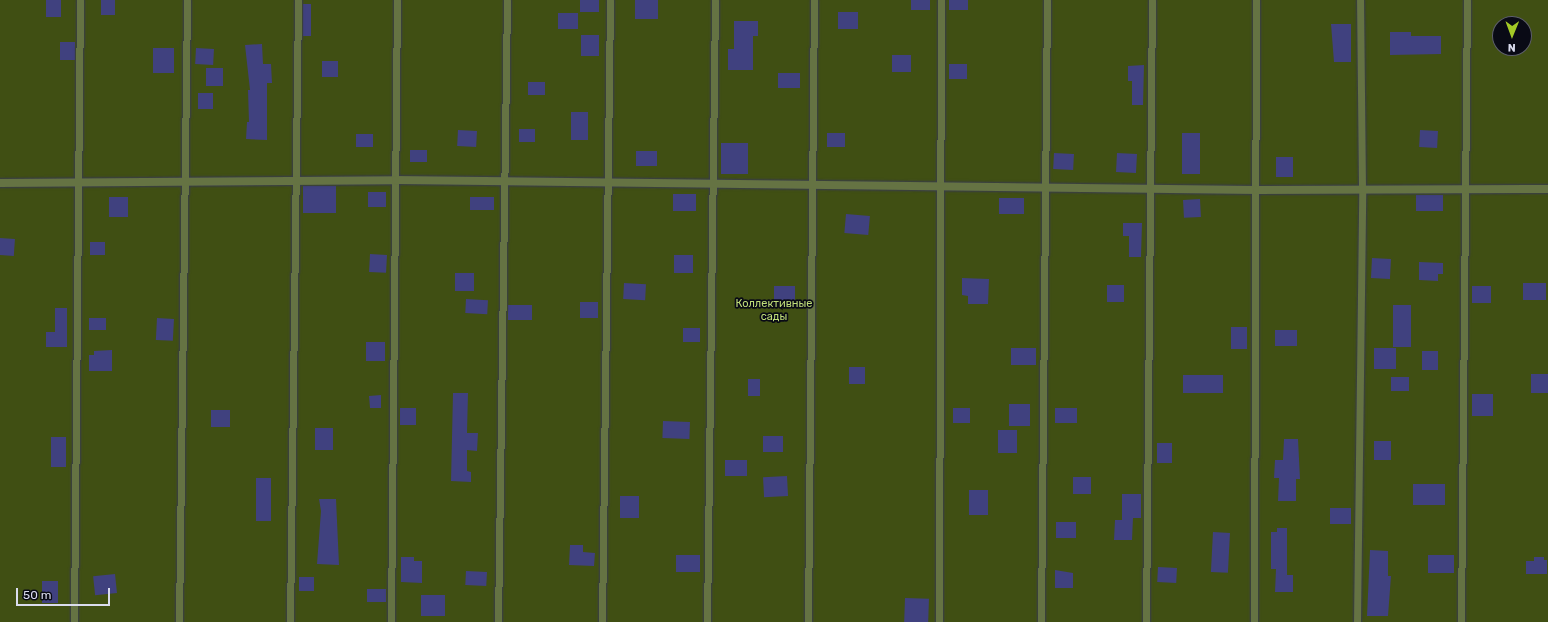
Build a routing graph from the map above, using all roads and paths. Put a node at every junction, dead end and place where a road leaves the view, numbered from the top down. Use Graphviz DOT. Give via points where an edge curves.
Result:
graph roads {
  1 [pos="80,0"];
  2 [pos="187,0"];
  3 [pos="298,0"];
  4 [pos="397,0"];
  5 [pos="507,0"];
  6 [pos="610,0"];
  7 [pos="716,0"];
  8 [pos="814,0"];
  9 [pos="941,0"];
  10 [pos="1048,0"];
  11 [pos="1152,0"];
  12 [pos="1256,0"];
  13 [pos="1360,0"];
  14 [pos="1467,0"];
  15 [pos="297,180"];
  16 [pos="396,180"];
  17 [pos="185,181"];
  18 [pos="506,181"];
  19 [pos="609,181"];
  20 [pos="79,182"];
  21 [pos="0,183"];
  22 [pos="714,183"];
  23 [pos="812,184"];
  24 [pos="940,185"];
  25 [pos="1046,187"];
  26 [pos="1464,187"];
  27 [pos="1151,188"];
  28 [pos="1362,188"];
  29 [pos="1548,189"];
  30 [pos="1257,190"];
  31 [pos="74,622"];
  32 [pos="179,622"];
  33 [pos="290,622"];
  34 [pos="391,622"];
  35 [pos="498,622"];
  36 [pos="602,622"];
  37 [pos="707,622"];
  38 [pos="808,622"];
  39 [pos="939,622"];
  40 [pos="1041,622"];
  41 [pos="1146,622"];
  42 [pos="1254,622"];
  43 [pos="1357,622"];
  44 [pos="1461,622"];
  1 -- 20 [label="lane"];
  2 -- 17 [label="lane"];
  3 -- 15 [label="lane"];
  4 -- 16 [label="lane"];
  5 -- 18 [label="lane"];
  6 -- 19 [label="lane"];
  7 -- 22 [label="lane"];
  8 -- 23 [label="lane"];
  9 -- 24 [label="lane"];
  10 -- 25 [label="lane"];
  11 -- 27 [label="lane"];
  12 -- 30 [label="lane"];
  13 -- 28 [label="lane"];
  14 -- 26 [label="lane"];
  15 -- 16 [label="street"];
  15 -- 17 [label="street"];
  15 -- 33 [label="lane"];
  16 -- 18 [label="street"];
  16 -- 34 [label="lane"];
  17 -- 20 [label="street"];
  17 -- 32 [label="lane"];
  18 -- 19 [label="street"];
  18 -- 35 [label="lane"];
  19 -- 22 [label="street"];
  19 -- 36 [label="lane"];
  20 -- 21 [label="street"];
  20 -- 31 [label="lane"];
  22 -- 23 [label="street"];
  22 -- 37 [label="lane"];
  23 -- 24 [label="street"];
  23 -- 38 [label="lane"];
  24 -- 25 [label="street"];
  24 -- 39 [label="lane"];
  25 -- 27 [label="street"];
  25 -- 40 [label="lane"];
  26 -- 28 [label="street"];
  26 -- 29 [label="street"];
  26 -- 44 [label="lane"];
  27 -- 30 [label="street"];
  27 -- 41 [label="lane"];
  28 -- 30 [label="street"];
  28 -- 43 [label="lane"];
  30 -- 42 [label="lane"];
}
